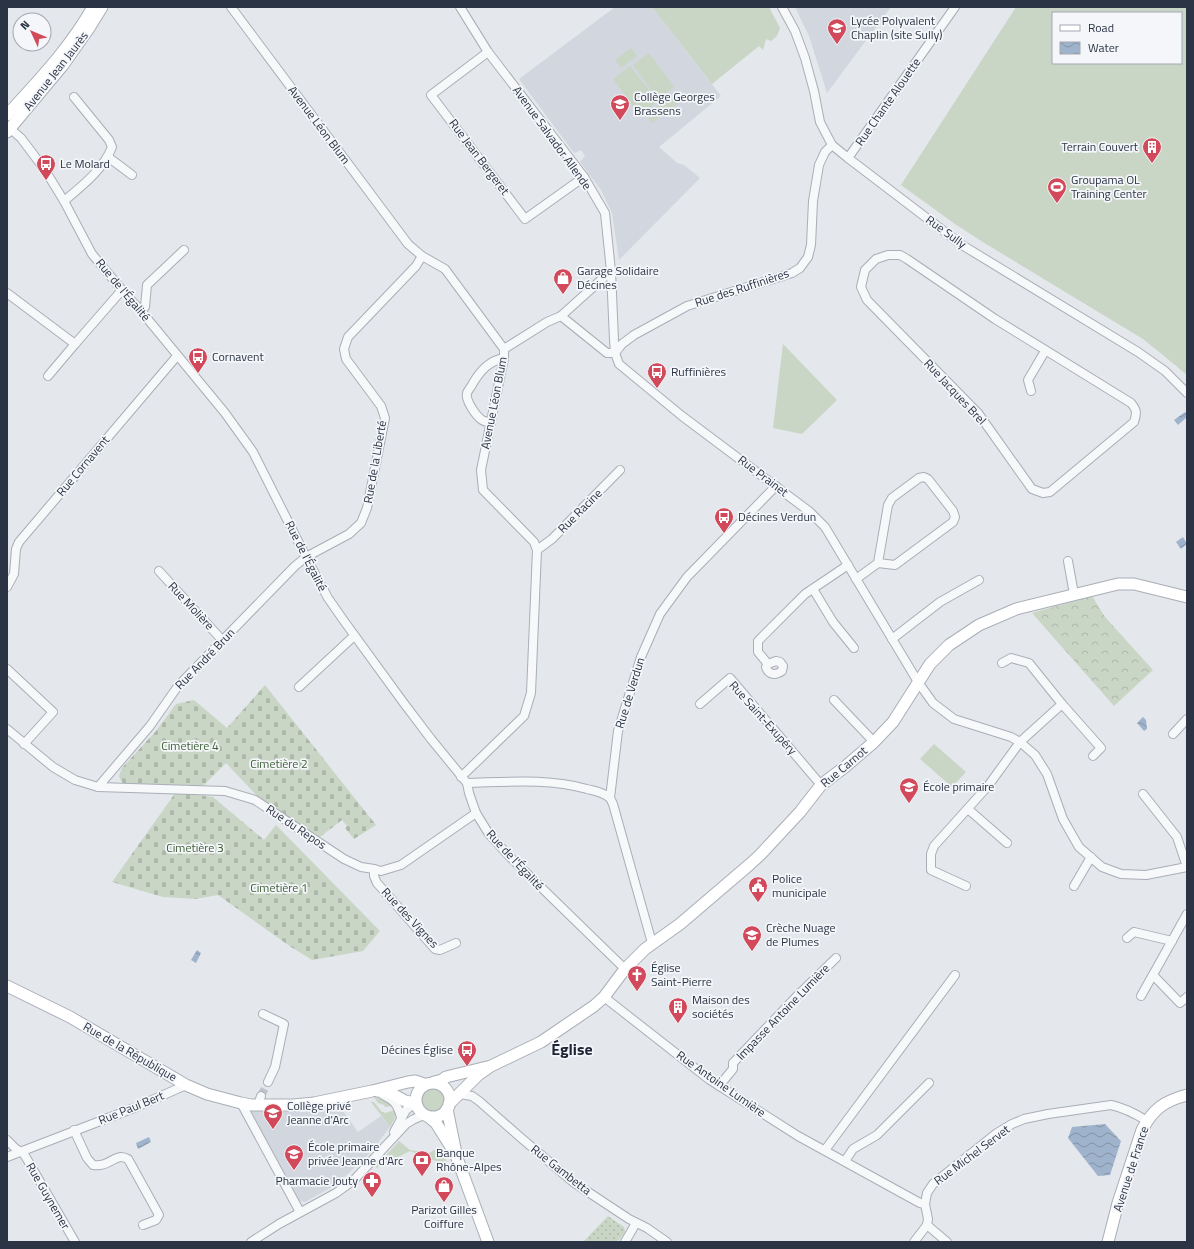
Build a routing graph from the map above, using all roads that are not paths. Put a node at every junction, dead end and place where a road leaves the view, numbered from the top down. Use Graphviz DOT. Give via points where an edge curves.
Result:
graph roads {
  1 [pos="93,7"];
  2 [pos="102,7"];
  3 [pos="231,7"];
  4 [pos="460,7"];
  5 [pos="782,7"];
  6 [pos="955,7"];
  7 [pos="488,52"];
  8 [pos="74,97"];
  9 [pos="7,115"];
  10 [pos="8,129"];
  11 [pos="832,145"];
  12 [pos="108,157"];
  13 [pos="848,158"];
  14 [pos="132,175"];
  15 [pos="584,177"];
  16 [pos="64,201"];
  17 [pos="184,250"];
  18 [pos="422,256"];
  19 [pos="611,271"];
  20 [pos="122,290"];
  21 [pos="7,294"];
  22 [pos="141,311"];
  23 [pos="561,316"];
  24 [pos="75,344"];
  25 [pos="504,349"];
  26 [pos="1045,351"];
  27 [pos="615,353"];
  28 [pos="177,356"];
  29 [pos="504,358"];
  30 [pos="48,376"];
  31 [pos="1031,391"];
  32 [pos="1187,393"];
  33 [pos="491,423"];
  34 [pos="620,470"];
  35 [pos="776,486"];
  36 [pos="537,550"];
  37 [pos="306,556"];
  38 [pos="1068,561"];
  39 [pos="878,563"];
  40 [pos="848,564"];
  41 [pos="159,571"];
  42 [pos="856,579"];
  43 [pos="979,580"];
  44 [pos="7,586"];
  45 [pos="812,589"];
  46 [pos="1074,594"];
  47 [pos="1187,597"];
  48 [pos="354,636"];
  49 [pos="892,639"];
  50 [pos="222,640"];
  51 [pos="854,648"];
  52 [pos="1002,663"];
  53 [pos="768,664"];
  54 [pos="7,669"];
  55 [pos="918,682"];
  56 [pos="299,686"];
  57 [pos="834,700"];
  58 [pos="700,704"];
  59 [pos="1062,704"];
  60 [pos="1187,720"];
  61 [pos="7,729"];
  62 [pos="1173,734"];
  63 [pos="874,742"];
  64 [pos="1020,742"];
  65 [pos="24,744"];
  66 [pos="1093,756"];
  67 [pos="464,780"];
  68 [pos="821,785"];
  69 [pos="98,787"];
  70 [pos="1143,794"];
  71 [pos="610,798"];
  72 [pos="968,809"];
  73 [pos="476,813"];
  74 [pos="1006,843"];
  75 [pos="1091,857"];
  76 [pos="1187,867"];
  77 [pos="374,869"];
  78 [pos="966,886"];
  79 [pos="1074,886"];
  80 [pos="1187,914"];
  81 [pos="1126,938"];
  82 [pos="1172,941"];
  83 [pos="456,943"];
  84 [pos="652,943"];
  85 [pos="836,958"];
  86 [pos="625,969"];
  87 [pos="955,975"];
  88 [pos="1152,975"];
  89 [pos="7,986"];
  90 [pos="1141,996"];
  91 [pos="1187,997"];
  92 [pos="604,998"];
  93 [pos="262,1014"];
  94 [pos="491,1066"];
  95 [pos="268,1082"];
  96 [pos="429,1083"];
  97 [pos="929,1083"];
  98 [pos="186,1085"];
  99 [pos="719,1086"];
  100 [pos="374,1091"];
  101 [pos="459,1094"];
  102 [pos="1187,1096"];
  103 [pos="415,1102"];
  104 [pos="241,1103"];
  105 [pos="448,1106"];
  106 [pos="426,1116"];
  107 [pos="401,1117"];
  108 [pos="1147,1121"];
  109 [pos="74,1130"];
  110 [pos="390,1139"];
  111 [pos="7,1140"];
  112 [pos="824,1150"];
  113 [pos="20,1151"];
  114 [pos="7,1157"];
  115 [pos="457,1158"];
  116 [pos="845,1161"];
  117 [pos="925,1204"];
  118 [pos="300,1212"];
  119 [pos="636,1223"];
  120 [pos="143,1225"];
  121 [pos="927,1225"];
  122 [pos="75,1242"];
  123 [pos="251,1242"];
  124 [pos="488,1242"];
  125 [pos="625,1242"];
  126 [pos="667,1242"];
  127 [pos="914,1242"];
  128 [pos="946,1242"];
  129 [pos="1108,1242"];
  1 -- 9 [label="street, Avenue Jean Jaurès" via="57,60"];
  2 -- 10 [label="street, Avenue Jean Jaurès" via="63,65"];
  3 -- 18 [label="street, Avenue Léon Blum" via="408,244"];
  4 -- 7 [label="street, Avenue Salvador Allende"];
  5 -- 11 [label="street, Rue Sully" via="805,58 820,122"];
  6 -- 13 [label="street, Rue Chante Alouette"];
  7 -- 15 [label="street, Avenue Salvador Allende"];
  7 -- 15 [label="street, Rue Jean Bergeret" via="431,95 525,219"];
  8 -- 12 [label="street" via="109,140 112,147"];
  10 -- 16 [label="street, Rue de l'Égalité" via="21,138"];
  11 -- 13 [label="street, Rue Sully"];
  11 -- 27 [label="street, Rue des Ruffinières" via="825,152 819,165 813,201 811,245 808,257 800,268 792,273 687,306 634,335"];
  12 -- 14 [label="street"];
  12 -- 16 [label="street"];
  13 -- 32 [label="street, Rue Sully" via="962,245 1138,352 1165,371"];
  15 -- 19 [label="street, Avenue Salvador Allende" via="605,214"];
  16 -- 20 [label="street, Rue de l'Égalité" via="92,254"];
  17 -- 22 [label="street" via="147,285 145,307"];
  18 -- 25 [label="street, Avenue Léon Blum" via="445,268"];
  18 -- 37 [label="street, Rue de la Liberté" via="416,266 348,337 344,349 346,359 381,406 385,418 367,508 361,523 349,534"];
  19 -- 23 [label="street"];
  19 -- 27 [label="street, Avenue Salvador Allende"];
  20 -- 22 [label="street, Rue de l'Égalité"];
  20 -- 24 [label="street"];
  21 -- 24 [label="street"];
  22 -- 28 [label="street, Rue de l'Égalité"];
  23 -- 25 [label="street"];
  23 -- 27 [label="street" via="607,353"];
  24 -- 30 [label="street"];
  25 -- 29 [label="street, Avenue Léon Blum"];
  26 -- 26 [label="street, Rue Jacques Brel" via="907,258 888,255 876,259 865,270 861,287 867,300 978,413 1032,489 1043,493 1050,492 1134,422 1137,414 1131,403"];
  26 -- 31 [label="street" via="1028,380"];
  27 -- 35 [label="street, Rue Prainet" via="619,364 682,416"];
  28 -- 37 [label="street, Rue de l'Égalité" via="225,413 253,452"];
  28 -- 44 [label="street, Rue Cornavent" via="19,542 14,574"];
  29 -- 33 [label="street, Avenue Léon Blum"];
  29 -- 33 [label="street" via="480,371 467,394 467,400 479,418"];
  33 -- 36 [label="street, Avenue Léon Blum" via="481,470 483,490 534,542"];
  34 -- 36 [label="street, Rue Racine" via="552,539"];
  35 -- 40 [label="street, Rue Prainet" via="826,527"];
  35 -- 71 [label="street, Rue de Verdun" via="687,577 660,614 641,657 618,731"];
  36 -- 67 [label="street" via="532,693 524,716"];
  37 -- 48 [label="street, Rue de l'Égalité" via="328,598"];
  37 -- 50 [label="street, Rue André Brun"];
  38 -- 46 [label="street"];
  39 -- 39 [label="street" via="888,505 892,498 919,478 928,479 952,511 955,517 953,522 895,565"];
  39 -- 42 [label="street"];
  40 -- 42 [label="street, Rue Prainet"];
  40 -- 45 [label="street"];
  41 -- 50 [label="street, Rue Molière"];
  42 -- 49 [label="street, Rue Prainet"];
  43 -- 49 [label="street" via="940,602"];
  45 -- 51 [label="street" via="833,622"];
  45 -- 53 [label="street" via="758,641 758,652"];
  46 -- 47 [label="street, Rue Carnot" via="1118,584 1134,584"];
  46 -- 55 [label="street, Rue Carnot" via="1016,609 978,625 949,645 930,664"];
  48 -- 56 [label="street"];
  48 -- 67 [label="street, Rue de l'Égalité"];
  49 -- 55 [label="street, Rue Prainet"];
  50 -- 69 [label="street, Rue André Brun" via="178,686 150,726"];
  52 -- 59 [label="street" via="1011,658 1029,663"];
  54 -- 65 [label="street" via="53,712"];
  55 -- 63 [label="street, Rue Carnot" via="893,722"];
  55 -- 64 [label="street, Rue Prainet" via="933,703 954,719"];
  57 -- 63 [label="street"];
  58 -- 68 [label="street, Rue Saint-Exupéry" via="730,678"];
  59 -- 64 [label="street"];
  59 -- 66 [label="street" via="1101,748"];
  60 -- 62 [label="street"];
  61 -- 65 [label="street, Rue du Repos"];
  63 -- 68 [label="street, Rue Carnot"];
  64 -- 72 [label="street"];
  64 -- 75 [label="street, Rue Prainet" via="1035,755 1047,774 1063,819 1079,847"];
  65 -- 69 [label="street, Rue du Repos" via="53,767 75,780"];
  67 -- 71 [label="street" via="557,783 601,793"];
  67 -- 73 [label="street, Rue de l'Égalité"];
  68 -- 84 [label="street, Rue Carnot" via="760,855 680,924"];
  69 -- 77 [label="street, Rue du Repos" via="225,791 255,800 344,859"];
  70 -- 76 [label="street" via="1178,837"];
  71 -- 84 [label="street, Rue de Verdun"];
  72 -- 74 [label="street"];
  72 -- 78 [label="street" via="934,846 931,854 931,870"];
  73 -- 77 [label="street, Rue du Repos" via="401,865 381,871"];
  73 -- 86 [label="street, Rue de l'Égalité" via="489,834 509,856"];
  75 -- 76 [label="street, Rue Prainet" via="1102,867 1121,874 1146,875"];
  75 -- 79 [label="street"];
  77 -- 83 [label="street, Rue des Vignes" via="377,882 435,949 440,950"];
  80 -- 82 [label="street"];
  81 -- 82 [label="street" via="1134,932"];
  82 -- 88 [label="street"];
  84 -- 86 [label="street, Rue Carnot"];
  85 -- 99 [label="street, Impasse Antoine Lumière" via="733,1063 733,1069"];
  86 -- 92 [label="street, Rue de la République"];
  87 -- 112 [label="street"];
  88 -- 90 [label="street"];
  88 -- 91 [label="street" via="1180,1003"];
  89 -- 98 [label="street, Rue de la République" via="70,1017"];
  92 -- 94 [label="street, Rue de la République" via="548,1038"];
  92 -- 99 [label="street, Rue Antoine Lumière"];
  93 -- 95 [label="street" via="284,1024 275,1067"];
  94 -- 96 [label="street, Rue de la République"];
  94 -- 101 [label="street, Rue de la République"];
  96 -- 100 [label="street, Rue de la République" via="408,1082"];
  96 -- 103 [label="street" via="417,1092"];
  96 -- 105 [label="street" via="447,1089"];
  97 -- 116 [label="street" via="877,1135 853,1150"];
  98 -- 104 [label="street, Rue de la République"];
  98 -- 109 [label="street, Rue Paul Bert"];
  99 -- 112 [label="street, Rue Antoine Lumière"];
  100 -- 103 [label="street, Rue de la République" via="389,1092 405,1101"];
  100 -- 104 [label="street, Rue de la République" via="294,1105 259,1100 251,1105"];
  100 -- 107 [label="street" via="396,1104"];
  101 -- 105 [label="street, Rue de la République"];
  101 -- 119 [label="street, Rue Gambetta" via="472,1096 479,1101 573,1182"];
  102 -- 108 [label="street, Avenue de France" via="1172,1099 1161,1105"];
  103 -- 106 [label="street" via="417,1108"];
  103 -- 107 [label="street"];
  104 -- 118 [label="street"];
  105 -- 106 [label="street" via="439,1116"];
  105 -- 115 [label="street"];
  106 -- 110 [label="street" via="409,1121"];
  106 -- 115 [label="street" via="436,1123"];
  107 -- 110 [label="street"];
  108 -- 117 [label="street, Rue Michel Servet" via="1121,1107 1111,1105 1024,1119 997,1133 934,1184 927,1192"];
  108 -- 129 [label="street, Avenue de France"];
  109 -- 113 [label="street, Rue Paul Bert"];
  109 -- 120 [label="street" via="93,1165 106,1164 120,1157 128,1159 159,1215 156,1220"];
  110 -- 118 [label="street" via="354,1180 336,1193"];
  111 -- 113 [label="street, Rue Guynemer"];
  112 -- 116 [label="street, Rue Antoine Lumière"];
  113 -- 114 [label="street, Rue Paul Bert"];
  113 -- 122 [label="street, Rue Guynemer"];
  115 -- 124 [label="street"];
  116 -- 117 [label="street, Rue Antoine Lumière"];
  117 -- 121 [label="street"];
  118 -- 123 [label="street"];
  119 -- 125 [label="street"];
  119 -- 126 [label="street, Rue Gambetta"];
  121 -- 127 [label="street"];
  121 -- 128 [label="street"];
}
